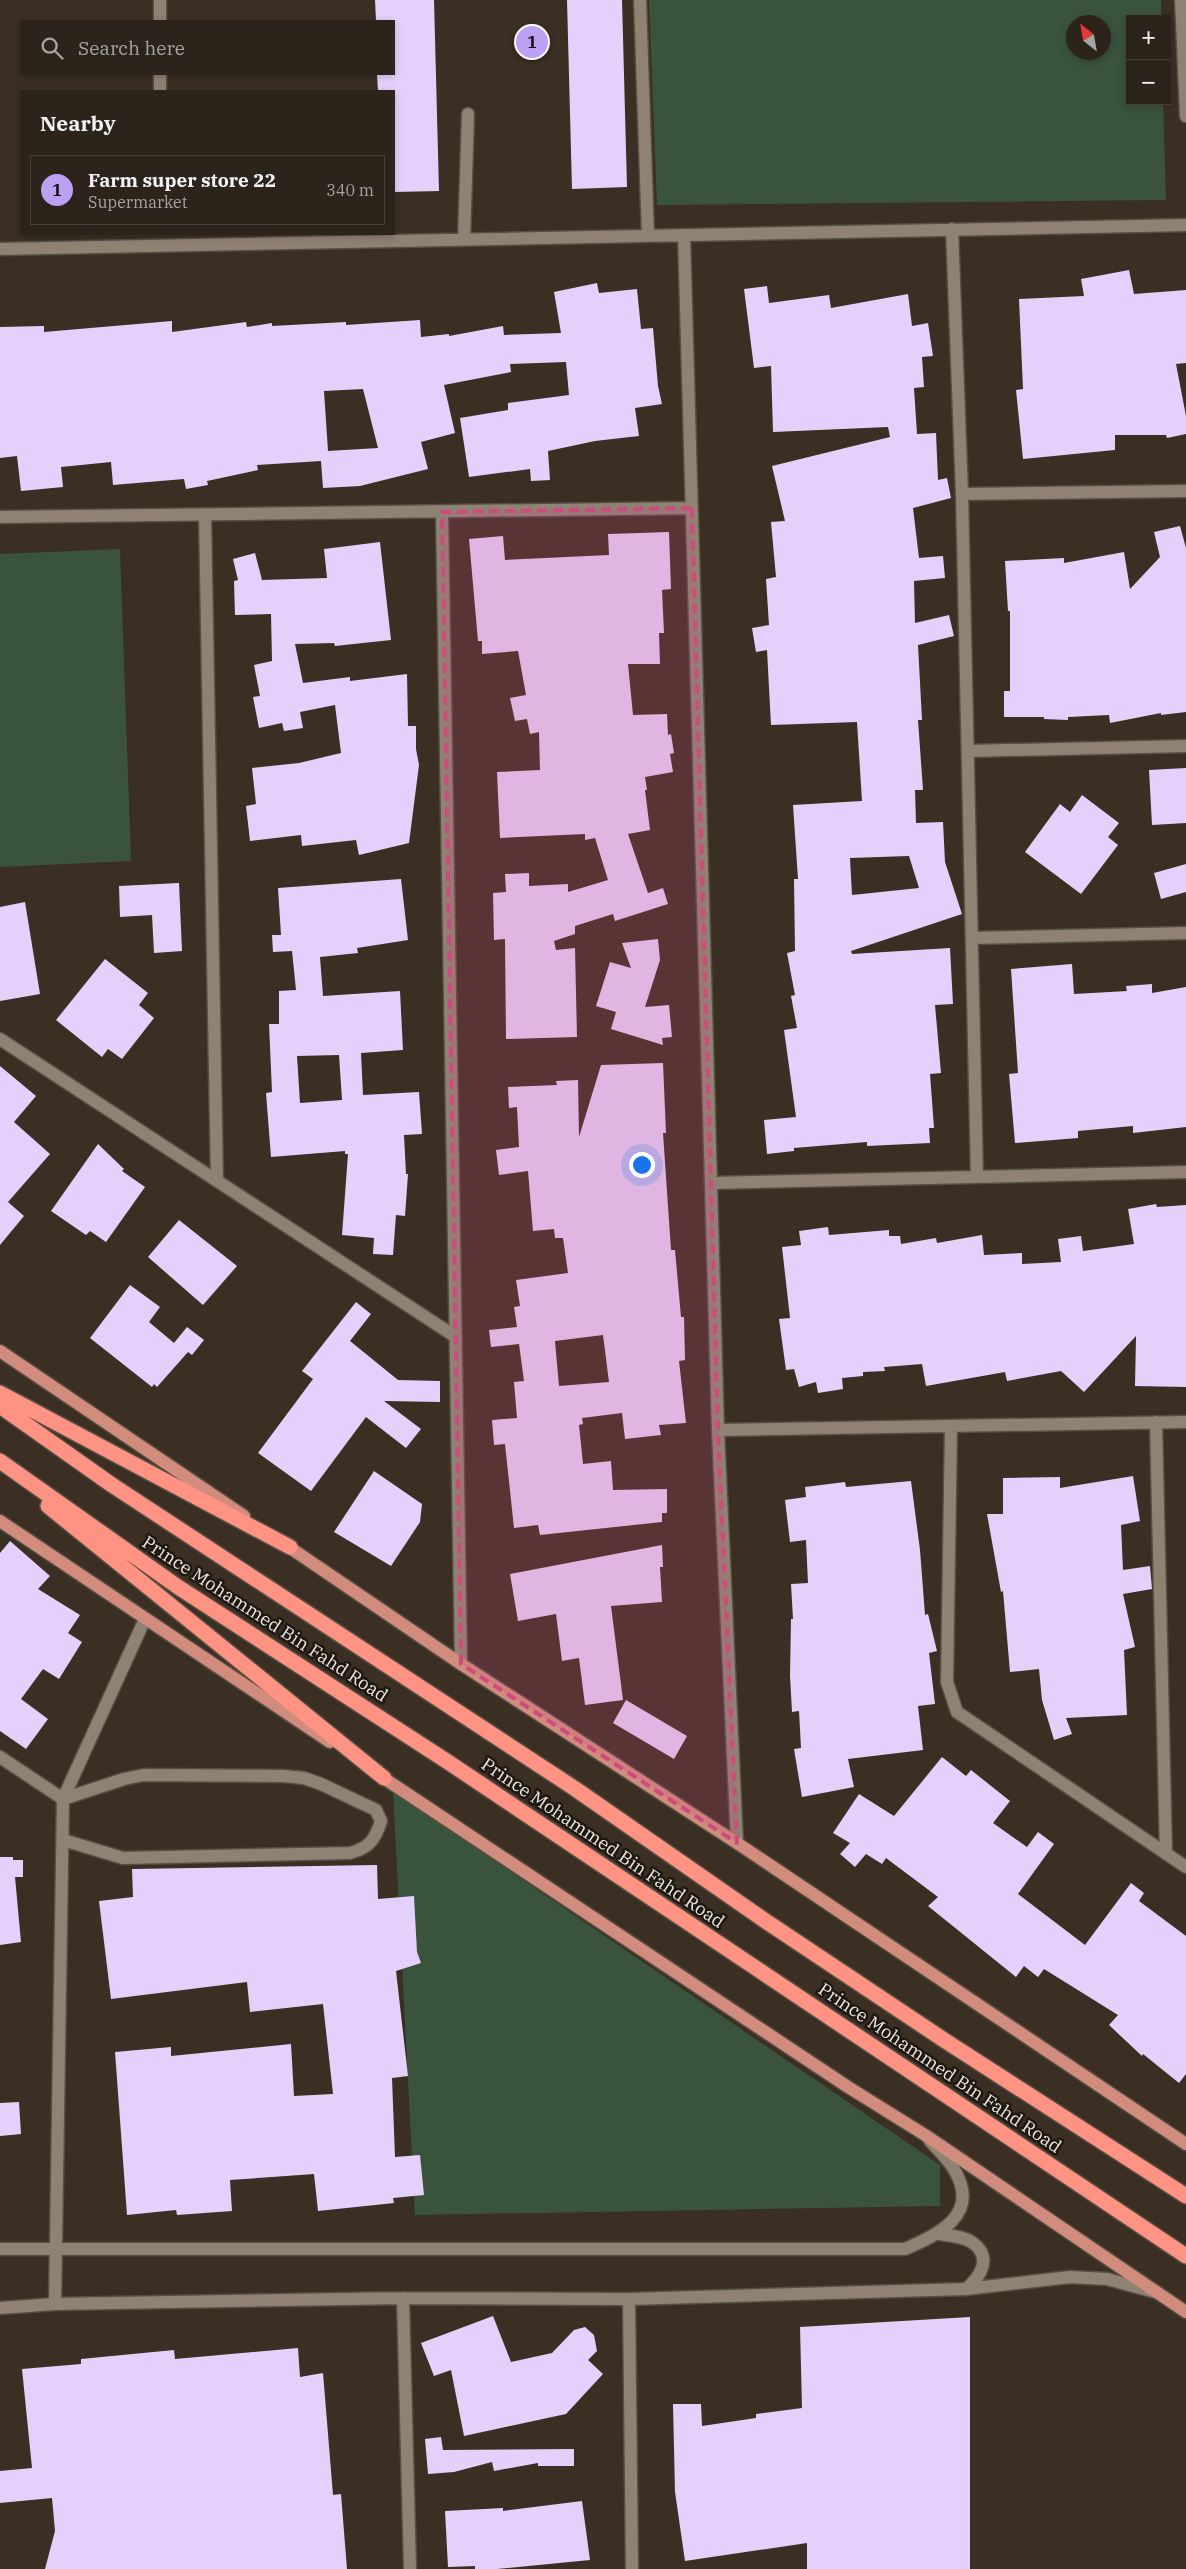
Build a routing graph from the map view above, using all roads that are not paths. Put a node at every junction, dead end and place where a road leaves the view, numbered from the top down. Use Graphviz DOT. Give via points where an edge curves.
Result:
graph roads {
  1 [pos="160,0"];
  2 [pos="640,0"];
  3 [pos="1181,0"];
  4 [pos="160,20"];
  5 [pos="160,75"];
  6 [pos="160,90"];
  7 [pos="468,114"];
  8 [pos="1186,116"];
  9 [pos="1186,225"];
  10 [pos="952,229"];
  11 [pos="684,235"];
  12 [pos="648,236"];
  13 [pos="161,240"];
  14 [pos="464,240"];
  15 [pos="0,249"];
  16 [pos="1186,491"];
  17 [pos="962,494"];
  18 [pos="692,508"];
  19 [pos="442,512"];
  20 [pos="204,515"];
  21 [pos="0,517"];
  22 [pos="1186,746"];
  23 [pos="968,752"];
  24 [pos="1186,933"];
  25 [pos="972,938"];
  26 [pos="0,1039"];
  27 [pos="1186,1172"];
  28 [pos="977,1177"];
  29 [pos="217,1181"];
  30 [pos="711,1182"];
  31 [pos="456,1337"];
  32 [pos="0,1351"];
  33 [pos="0,1393"];
  34 [pos="0,1406"];
  35 [pos="1156,1422"];
  36 [pos="1186,1422"];
  37 [pos="951,1426"];
  38 [pos="718,1430"];
  39 [pos="0,1461"];
  40 [pos="0,1468"];
  41 [pos="0,1521"];
  42 [pos="290,1547"];
  43 [pos="145,1618"];
  44 [pos="461,1664"];
  45 [pos="0,1757"];
  46 [pos="384,1778"];
  47 [pos="63,1799"];
  48 [pos="63,1840"];
  49 [pos="737,1843"];
  50 [pos="1166,1854"];
  51 [pos="1186,1867"];
  52 [pos="925,2135"];
  53 [pos="1186,2144"];
  54 [pos="1186,2196"];
  55 [pos="938,2234"];
  56 [pos="0,2249"];
  57 [pos="56,2250"];
  58 [pos="1186,2256"];
  59 [pos="966,2289"];
  60 [pos="1158,2293"];
  61 [pos="403,2298"];
  62 [pos="629,2299"];
  63 [pos="55,2304"];
  64 [pos="0,2308"];
  65 [pos="1186,2312"];
  66 [pos="410,2569"];
  67 [pos="632,2569"];
  1 -- 4 [label="street"];
  2 -- 12 [label="street"];
  3 -- 8 [label="street"];
  5 -- 6 [label="street"];
  7 -- 14 [label="street"];
  9 -- 10 [label="street"];
  10 -- 11 [label="street"];
  10 -- 17 [label="street"];
  11 -- 12 [label="street"];
  11 -- 18 [label="street"];
  12 -- 14 [label="street"];
  13 -- 14 [label="street"];
  13 -- 15 [label="street"];
  16 -- 17 [label="street"];
  17 -- 23 [label="street"];
  18 -- 19 [label="street"];
  18 -- 30 [label="street"];
  19 -- 20 [label="street"];
  19 -- 31 [label="street"];
  20 -- 21 [label="street"];
  20 -- 29 [label="street"];
  22 -- 23 [label="street"];
  23 -- 25 [label="street"];
  24 -- 25 [label="street"];
  25 -- 28 [label="street"];
  26 -- 29 [label="street"];
  27 -- 28 [label="street"];
  28 -- 30 [label="street"];
  29 -- 31 [label="street"];
  30 -- 38 [label="street"];
  31 -- 44 [label="street"];
  32 -- 42 [label="main road"];
  33 -- 42 [label="highway"];
  34 -- 54 [label="highway, Prince Mohammed Bin Fahd Road" via="112,1484 574,1788 759,1917"];
  35 -- 36 [label="street"];
  35 -- 37 [label="street"];
  35 -- 50 [label="street"];
  37 -- 38 [label="street"];
  37 -- 50 [label="street" via="946,1682 956,1712"];
  38 -- 49 [label="street"];
  39 -- 58 [label="highway, Prince Mohammed Bin Fahd Road" via="178,1587 448,1762"];
  40 -- 46 [label="highway"];
  41 -- 43 [label="main road"];
  42 -- 44 [label="main road"];
  43 -- 46 [label="main road"];
  43 -- 47 [label="street"];
  44 -- 49 [label="main road"];
  45 -- 47 [label="street"];
  46 -- 52 [label="main road"];
  47 -- 48 [label="street"];
  47 -- 48 [label="street" via="144,1775 284,1776 322,1784 376,1810 381,1821 375,1839 364,1849 350,1853 123,1858"];
  48 -- 57 [label="street"];
  49 -- 53 [label="main road"];
  50 -- 51 [label="street"];
  52 -- 55 [label="street" via="955,2170 964,2193 958,2216"];
  52 -- 60 [label="main road"];
  55 -- 57 [label="street" via="905,2248"];
  55 -- 59 [label="street" via="973,2243 981,2252 980,2277"];
  56 -- 57 [label="street"];
  57 -- 63 [label="street"];
  59 -- 60 [label="street" via="1070,2277 1107,2279"];
  59 -- 62 [label="street"];
  60 -- 65 [label="main road"];
  61 -- 62 [label="street"];
  61 -- 63 [label="street"];
  61 -- 66 [label="street"];
  62 -- 67 [label="street"];
  63 -- 64 [label="street"];
}
